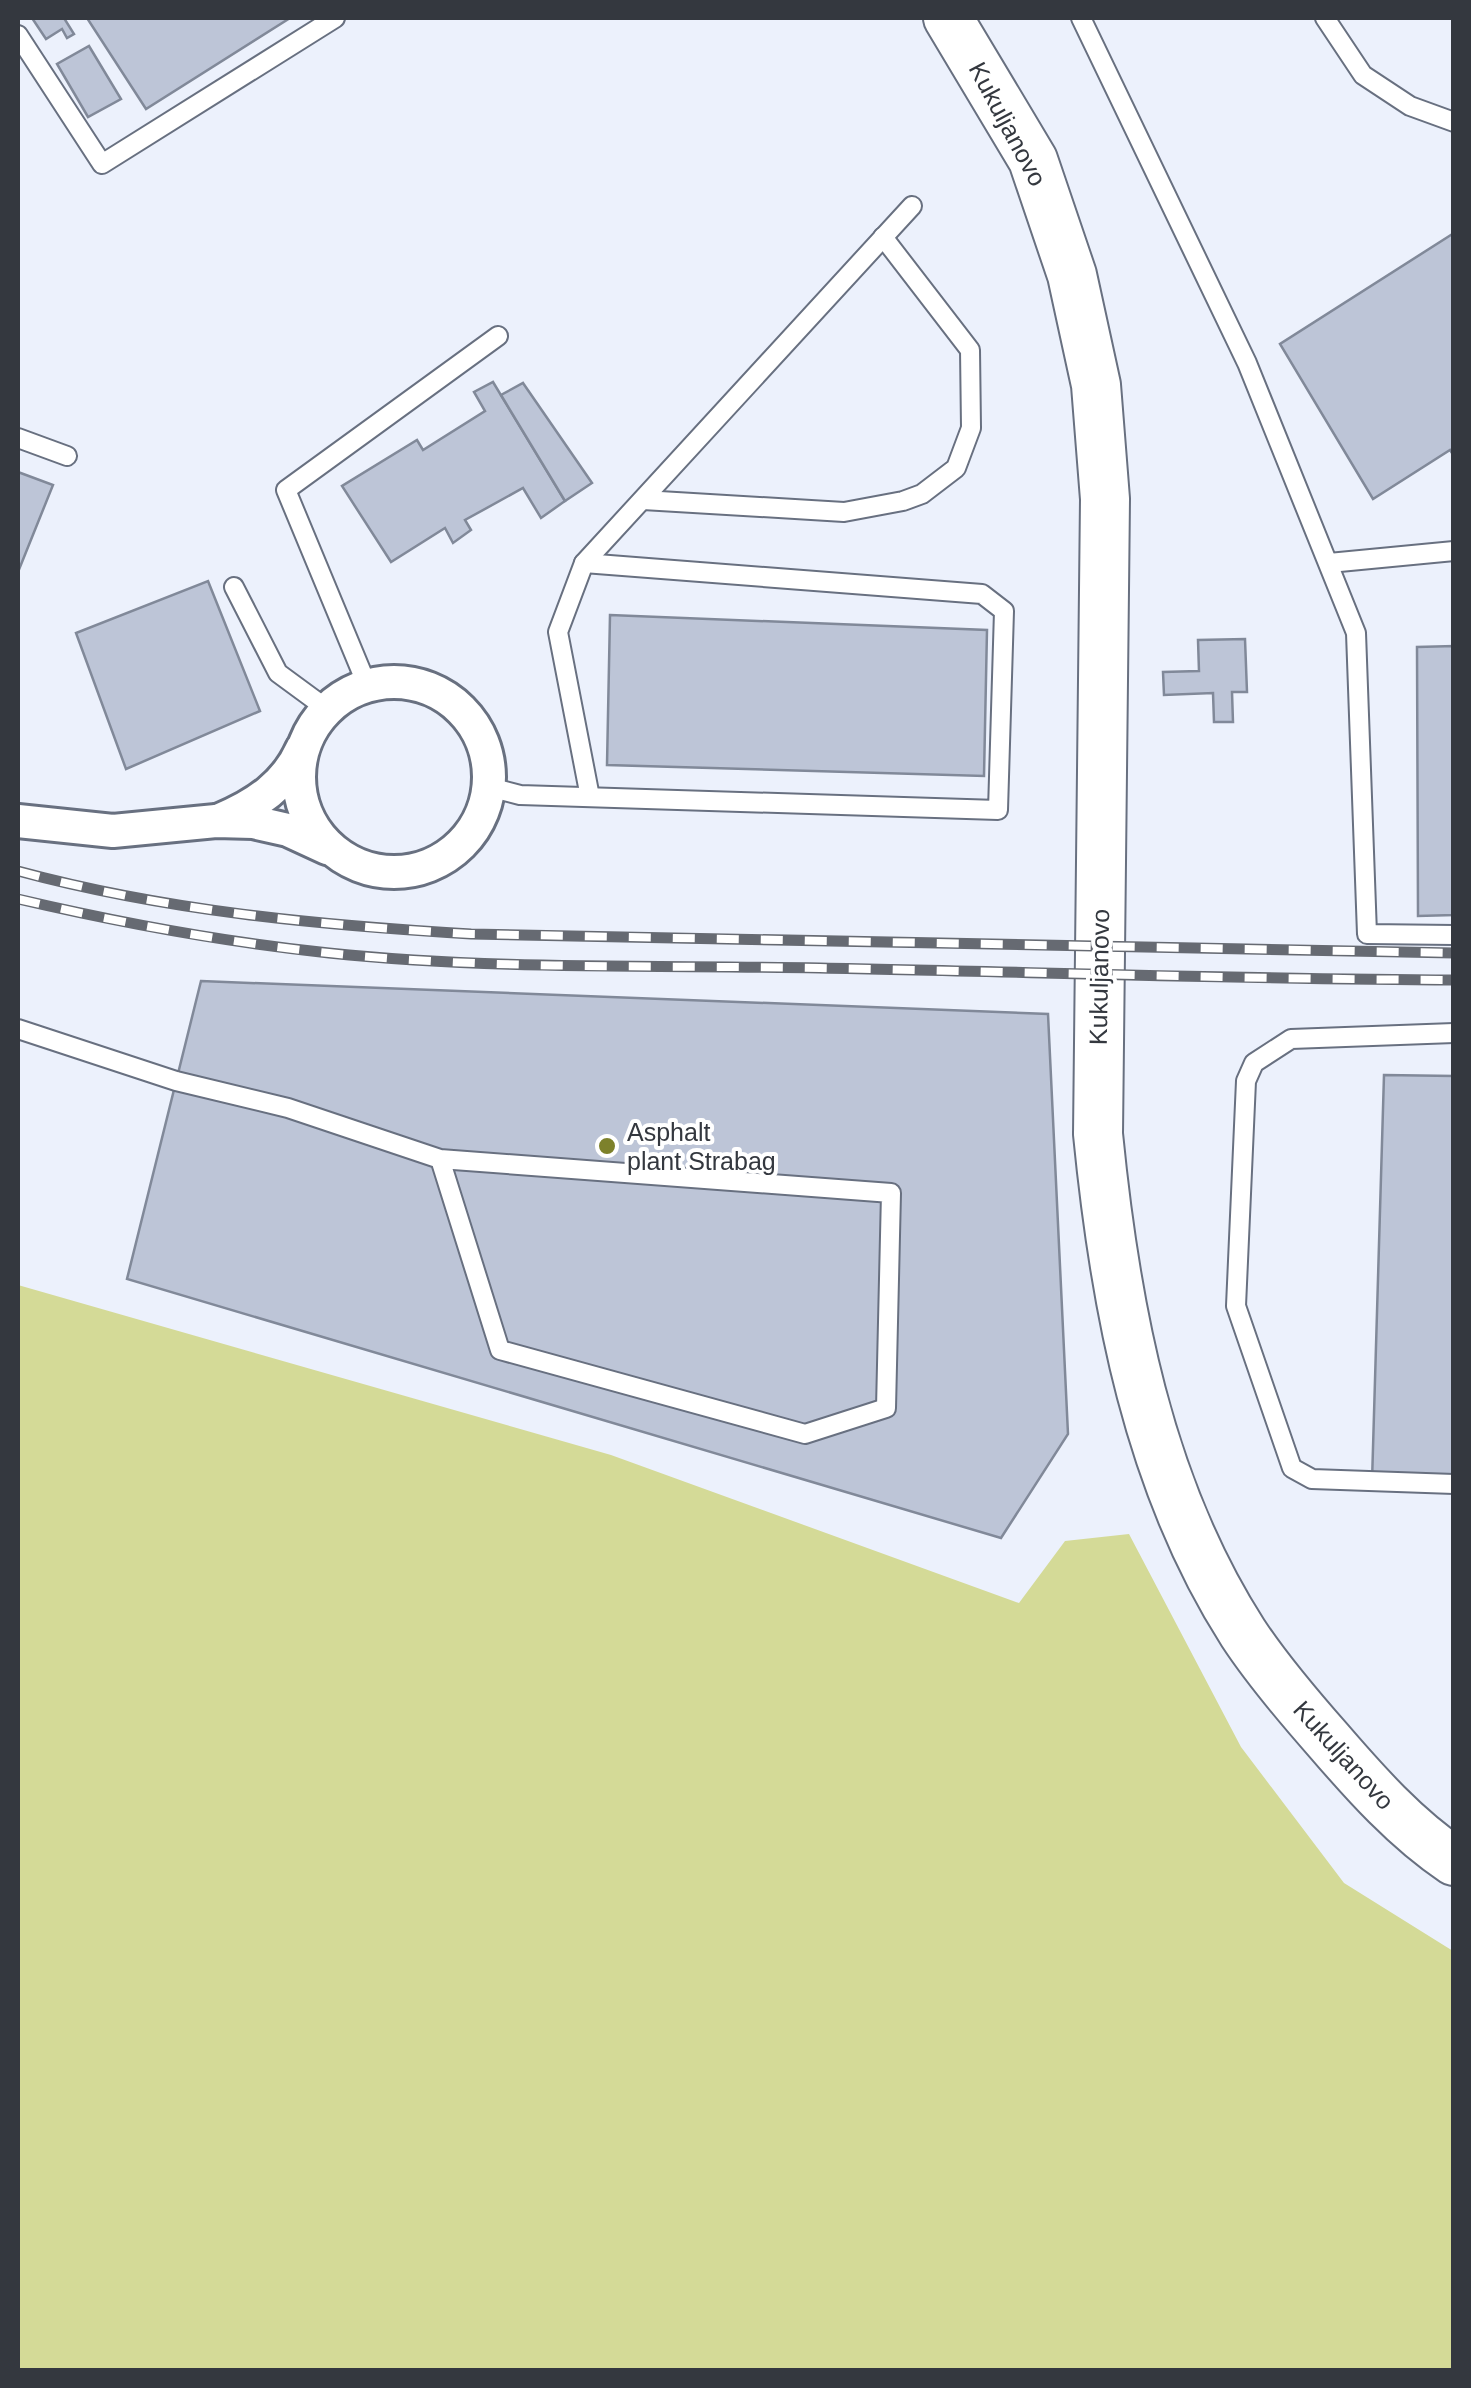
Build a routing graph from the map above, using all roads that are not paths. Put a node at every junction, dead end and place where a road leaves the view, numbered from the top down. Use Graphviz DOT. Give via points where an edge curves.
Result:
graph roads {
  1 [pos="334,18"];
  2 [pos="948,18"];
  3 [pos="1081,18"];
  4 [pos="1325,18"];
  5 [pos="18,35"];
  6 [pos="1454,122"];
  7 [pos="912,206"];
  8 [pos="883,237"];
  9 [pos="498,336"];
  10 [pos="18,438"];
  11 [pos="67,456"];
  12 [pos="643,500"];
  13 [pos="1454,551"];
  14 [pos="584,563"];
  15 [pos="1330,563"];
  16 [pos="234,587"];
  17 [pos="367,685"];
  18 [pos="327,709"];
  19 [pos="307,738"];
  20 [pos="489,787"];
  21 [pos="590,797"];
  22 [pos="18,820"];
  23 [pos="216,822"];
  24 [pos="337,852"];
  25 [pos="1454,935"];
  26 [pos="18,1030"];
  27 [pos="1454,1033"];
  28 [pos="440,1158"];
  29 [pos="1454,1484"];
  30 [pos="1454,1861"];
  1 -- 5 [label="lane" via="102,164"];
  2 -- 30 [label="main road, Kukuljanovo" via="1038,173 1072,274 1096,385 1105,499 1098,1134 1136,1376 1181,1510 1242,1630 1346,1762"];
  3 -- 15 [label="lane" via="1248,364"];
  4 -- 6 [label="lane" via="1364,75 1410,106"];
  7 -- 8 [label="lane"];
  8 -- 12 [label="lane"];
  8 -- 12 [label="lane" via="970,350 971,428 956,468 922,494 844,512"];
  9 -- 17 [label="lane" via="286,490"];
  10 -- 11 [label="lane"];
  12 -- 14 [label="lane"];
  13 -- 15 [label="lane"];
  14 -- 21 [label="lane" via="558,632"];
  14 -- 21 [label="lane" via="982,594 1004,611 998,810"];
  15 -- 25 [label="lane" via="1356,633 1367,934"];
  16 -- 18 [label="lane" via="278,673"];
  17 -- 18 [label="street"];
  17 -- 20 [label="street" via="416,684 460,707 482,738"];
  18 -- 19 [label="street"];
  19 -- 23 [label="street" via="275,788"];
  19 -- 24 [label="street" via="300,795 313,827"];
  20 -- 21 [label="lane" via="520,796"];
  20 -- 24 [label="street" via="471,834 432,864 383,871"];
  22 -- 23 [label="street" via="114,831"];
  23 -- 24 [label="street" via="270,824"];
  26 -- 28 [label="lane"];
  27 -- 29 [label="lane" via="1291,1038 1254,1062 1246,1081 1236,1306 1292,1468 1300,1475"];
  28 -- 28 [label="lane" via="891,1192 886,1408 806,1434 500,1350"];
}
